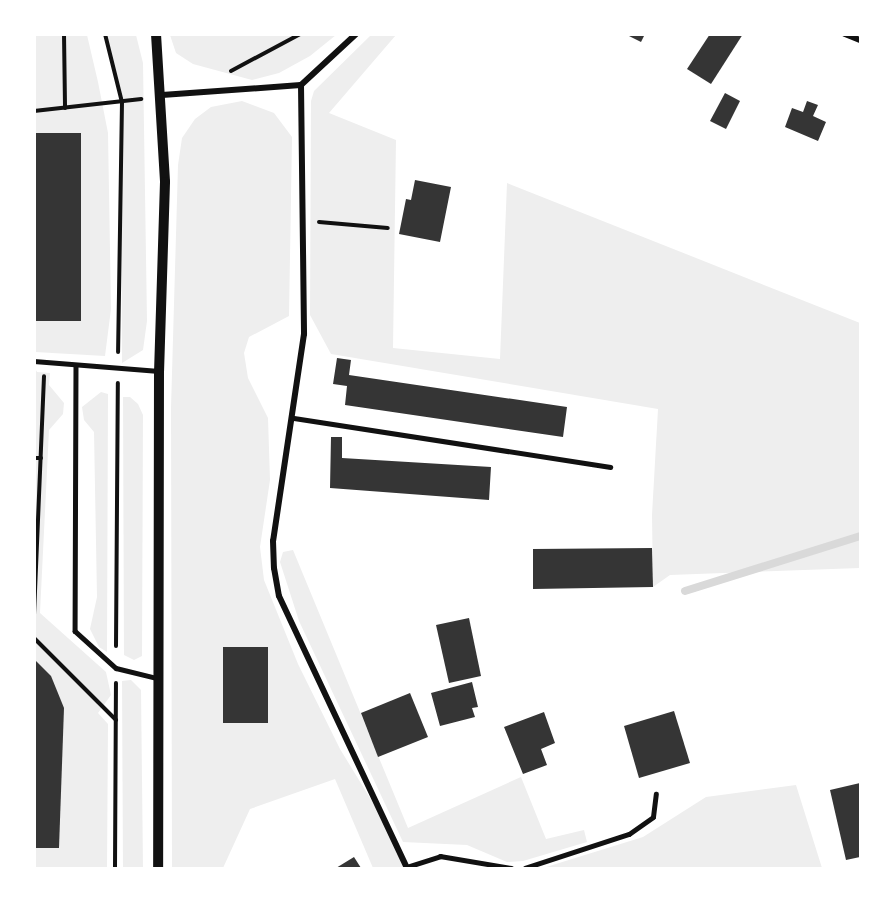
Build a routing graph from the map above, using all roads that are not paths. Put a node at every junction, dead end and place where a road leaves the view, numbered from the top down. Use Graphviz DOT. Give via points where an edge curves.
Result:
graph roads {
  1 [pos="156,34"];
  2 [pos="357,34"];
  3 [pos="845,34"];
  4 [pos="861,40"];
  5 [pos="301,85"];
  6 [pos="162,95"];
  7 [pos="34,361"];
  8 [pos="76,365"];
  9 [pos="159,371"];
  10 [pos="294,417"];
  11 [pos="610,467"];
  12 [pos="160,679"];
  13 [pos="656,794"];
  14 [pos="158,868"];
  15 [pos="407,868"];
  16 [pos="511,868"];
  17 [pos="525,868"];
  1 -- 6 [label="street"];
  2 -- 5 [label="street"];
  3 -- 4 [label="street"];
  5 -- 6 [label="street"];
  5 -- 10 [label="street" via="304,334"];
  6 -- 9 [label="street" via="165,182"];
  7 -- 8 [label="lane"];
  8 -- 9 [label="lane"];
  8 -- 12 [label="lane" via="75,631 116,668"];
  9 -- 12 [label="street"];
  10 -- 11 [label="lane"];
  10 -- 15 [label="street" via="273,541 279,596"];
  12 -- 14 [label="street"];
  13 -- 17 [label="lane" via="653,816 629,834"];
  15 -- 16 [label="lane" via="440,856"];
}
